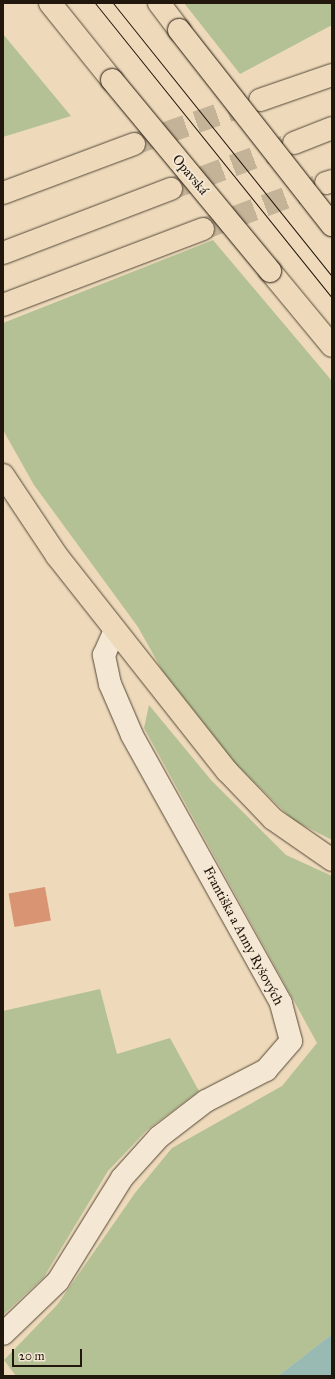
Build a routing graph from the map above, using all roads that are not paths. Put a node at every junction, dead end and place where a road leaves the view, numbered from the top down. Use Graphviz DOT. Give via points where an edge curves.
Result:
graph roads {
  1 [pos="159,3"];
  2 [pos="51,4"];
  3 [pos="332,75"];
  4 [pos="260,100"];
  5 [pos="332,128"];
  6 [pos="294,143"];
  7 [pos="134,144"];
  8 [pos="171,189"];
  9 [pos="3,192"];
  10 [pos="332,225"];
  11 [pos="203,229"];
  12 [pos="3,253"];
  13 [pos="3,305"];
  14 [pos="332,346"];
  15 [pos="3,475"];
  16 [pos="115,630"];
  17 [pos="332,860"];
  18 [pos="3,1334"];
  1 -- 10 [label="main road, bridge"];
  2 -- 14 [label="main road, Opavská, bridge"];
  3 -- 4 [label="main road"];
  5 -- 6 [label="main road"];
  7 -- 9 [label="main road"];
  8 -- 12 [label="main road"];
  11 -- 13 [label="main road"];
  15 -- 16 [label="main road" via="40,534"];
  16 -- 17 [label="main road" via="241,787 290,833"];
  16 -- 18 [label="street, Františka a Anny Ryšových" via="104,655 110,684 132,735 281,1003 291,1041 266,1070 206,1102 159,1137 122,1178 58,1281"];
}
